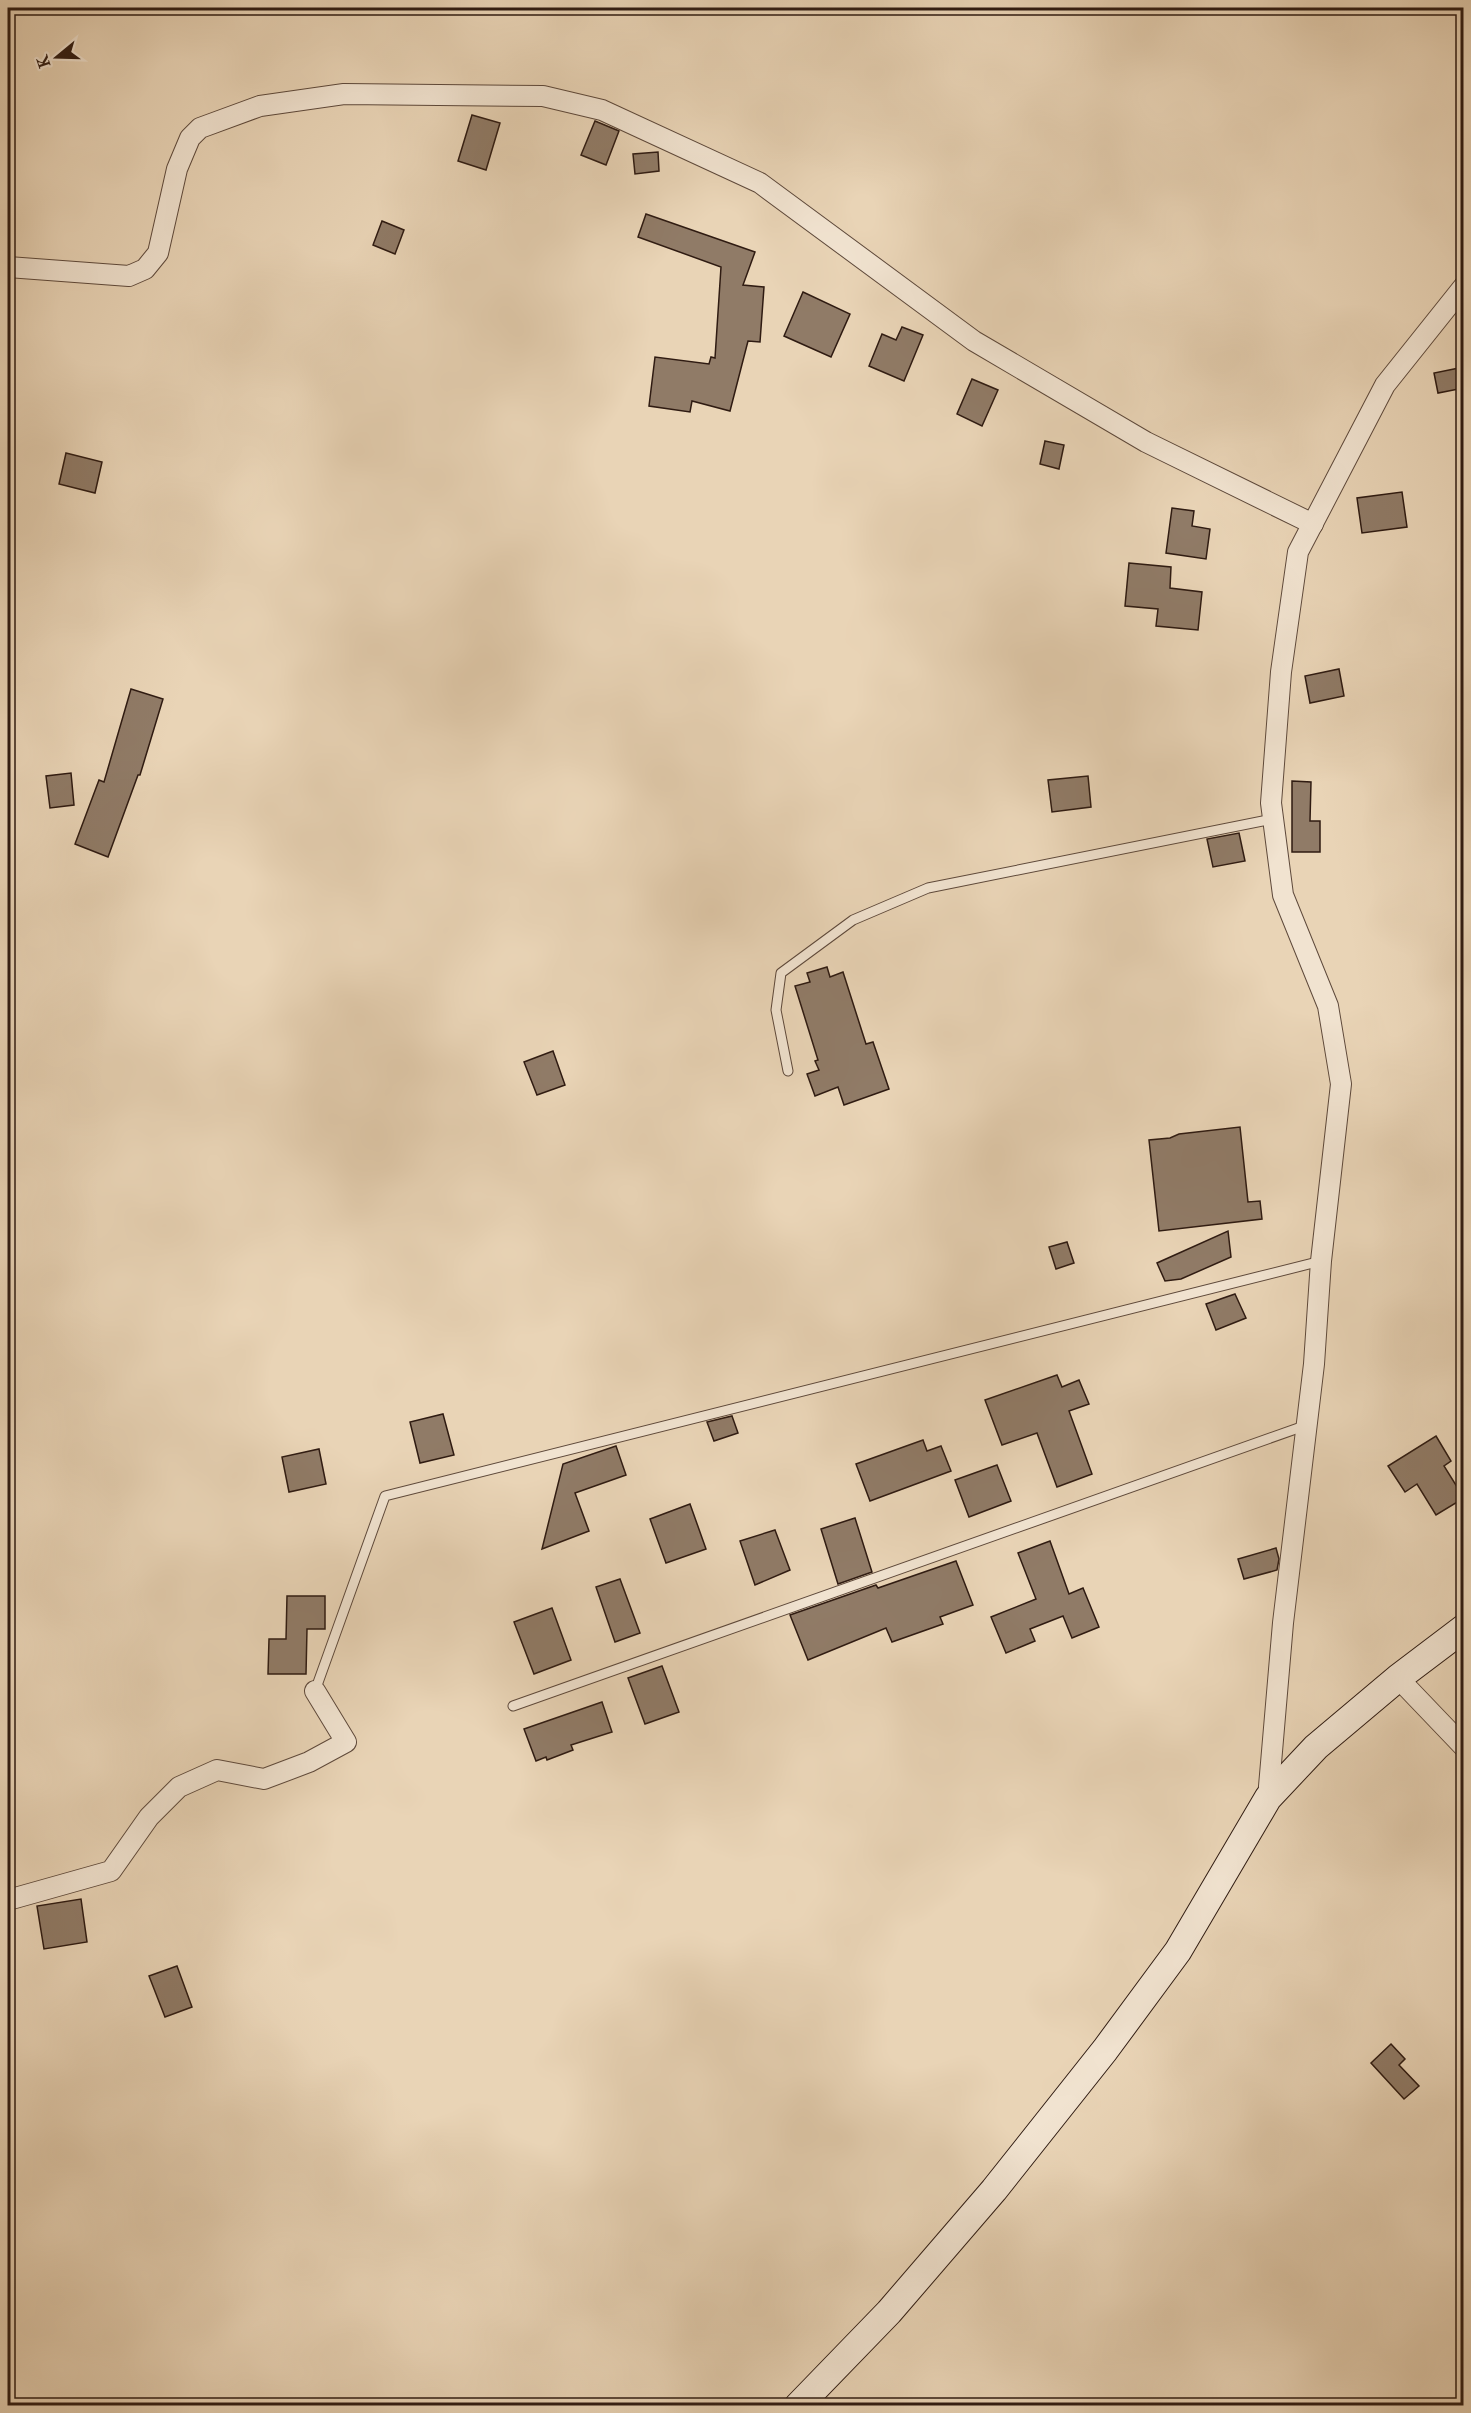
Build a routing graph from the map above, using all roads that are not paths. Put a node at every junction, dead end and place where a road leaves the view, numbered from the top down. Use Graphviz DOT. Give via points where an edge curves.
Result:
graph roads {
  1 [pos="8,267"];
  2 [pos="1464,286"];
  3 [pos="1313,524"];
  4 [pos="1273,819"];
  5 [pos="788,1071"];
  6 [pos="1321,1261"];
  7 [pos="1306,1425"];
  8 [pos="1464,1628"];
  9 [pos="1398,1678"];
  10 [pos="315,1691"];
  11 [pos="513,1706"];
  12 [pos="1464,1747"];
  13 [pos="1268,1798"];
  14 [pos="8,1900"];
  15 [pos="798,2406"];
  1 -- 3 [label="street" via="129,276 145,269 158,253 177,169 190,138 200,128 260,106 344,94 543,96 602,110 760,183 975,341 1146,442"];
  2 -- 3 [label="street" via="1384,385"];
  3 -- 4 [label="street" via="1298,552 1281,672"];
  4 -- 5 [label="lane" via="928,888 853,921 781,973 776,1010"];
  4 -- 6 [label="street" via="1283,895 1328,1006 1341,1084"];
  6 -- 7 [label="street"];
  6 -- 10 [label="lane" via="385,1496"];
  7 -- 11 [label="lane"];
  7 -- 13 [label="street"];
  8 -- 9 [label="street"];
  9 -- 12 [label="street"];
  9 -- 13 [label="street" via="1316,1747"];
  10 -- 14 [label="street" via="346,1742 309,1762 264,1779 217,1770 179,1787 148,1817 111,1871"];
  13 -- 15 [label="street" via="1178,1951 1105,2050 994,2190 889,2312"];
}
